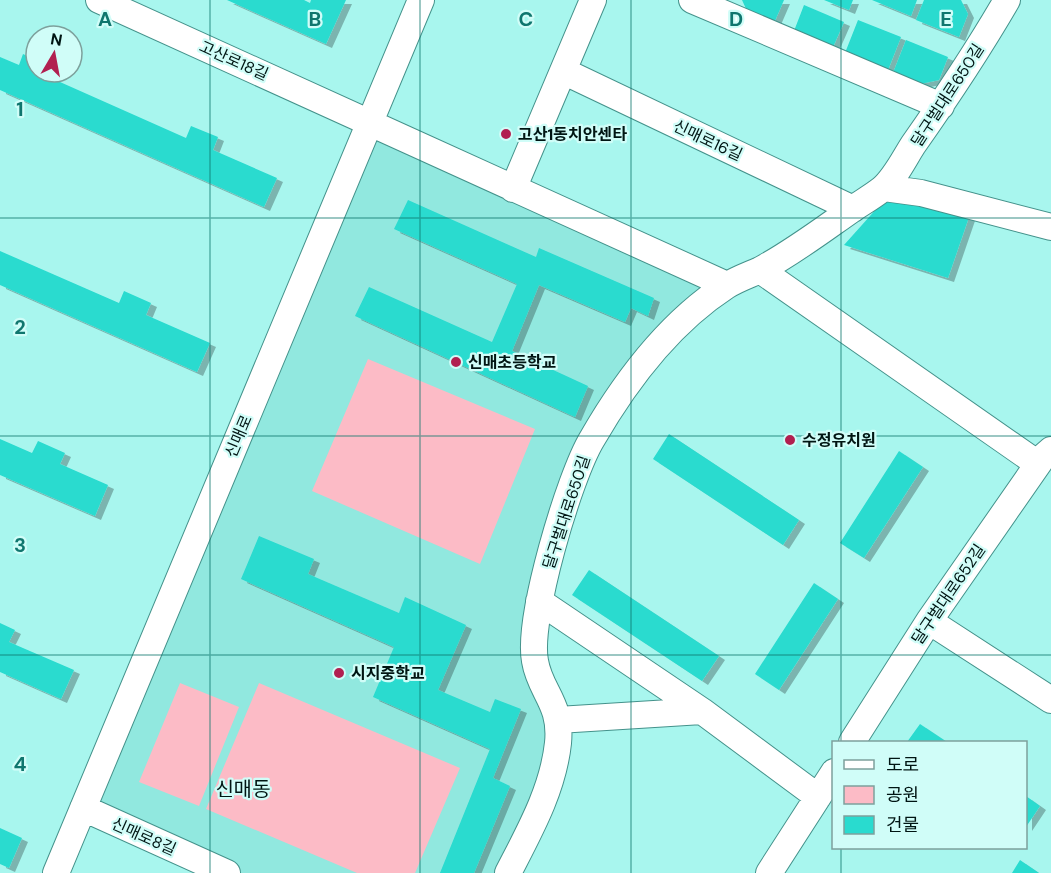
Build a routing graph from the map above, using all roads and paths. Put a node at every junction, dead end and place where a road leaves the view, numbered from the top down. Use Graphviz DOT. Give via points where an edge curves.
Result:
graph roads {
  1 [pos="99,0"];
  2 [pos="421,0"];
  3 [pos="593,0"];
  4 [pos="692,0"];
  5 [pos="1004,1"];
  6 [pos="721,6"];
  7 [pos="563,71"];
  8 [pos="941,106"];
  9 [pos="369,120"];
  10 [pos="884,188"];
  11 [pos="513,189"];
  12 [pos="853,209"];
  13 [pos="1051,227"];
  14 [pos="760,270"];
  15 [pos="727,285"];
  16 [pos="1045,457"];
  17 [pos="539,600"];
  18 [pos="928,621"];
  19 [pos="1051,700"];
  20 [pos="702,711"];
  21 [pos="558,720"];
  22 [pos="853,741"];
  23 [pos="832,775"];
  24 [pos="818,797"];
  25 [pos="83,808"];
  26 [pos="212,870"];
  27 [pos="56,873"];
  28 [pos="508,873"];
  29 [pos="769,873"];
  1 -- 9 [label="street, 고산로18길"];
  2 -- 9 [label="street, 신매로"];
  3 -- 7 [label="street"];
  4 -- 6 [label="street"];
  5 -- 8 [label="street, 달구벌대로650길"];
  6 -- 8 [label="street"];
  7 -- 11 [label="street"];
  7 -- 12 [label="street, 신매로16길"];
  8 -- 10 [label="street, 달구벌대로650길"];
  9 -- 11 [label="street"];
  9 -- 25 [label="street, 신매로"];
  10 -- 12 [label="street, 달구벌대로650길"];
  10 -- 13 [label="street" via="921,193"];
  11 -- 15 [label="street"];
  12 -- 14 [label="street, 달구벌대로650길"];
  14 -- 15 [label="street, 달구벌대로650길"];
  14 -- 16 [label="street"];
  15 -- 17 [label="street, 달구벌대로650길" via="654,349 591,439 577,466"];
  16 -- 18 [label="street, 달구벌대로652길"];
  17 -- 20 [label="street"];
  17 -- 21 [label="street, 달구벌대로650길" via="532,636 535,664 554,702"];
  18 -- 19 [label="street"];
  18 -- 22 [label="street, 달구벌대로652길"];
  20 -- 21 [label="street"];
  20 -- 24 [label="street"];
  21 -- 28 [label="street, 달구벌대로650길" via="558,743 548,789"];
  23 -- 24 [label="street"];
  24 -- 29 [label="street"];
  25 -- 26 [label="street, 신매로8길"];
  25 -- 27 [label="street, 신매로"];
}
